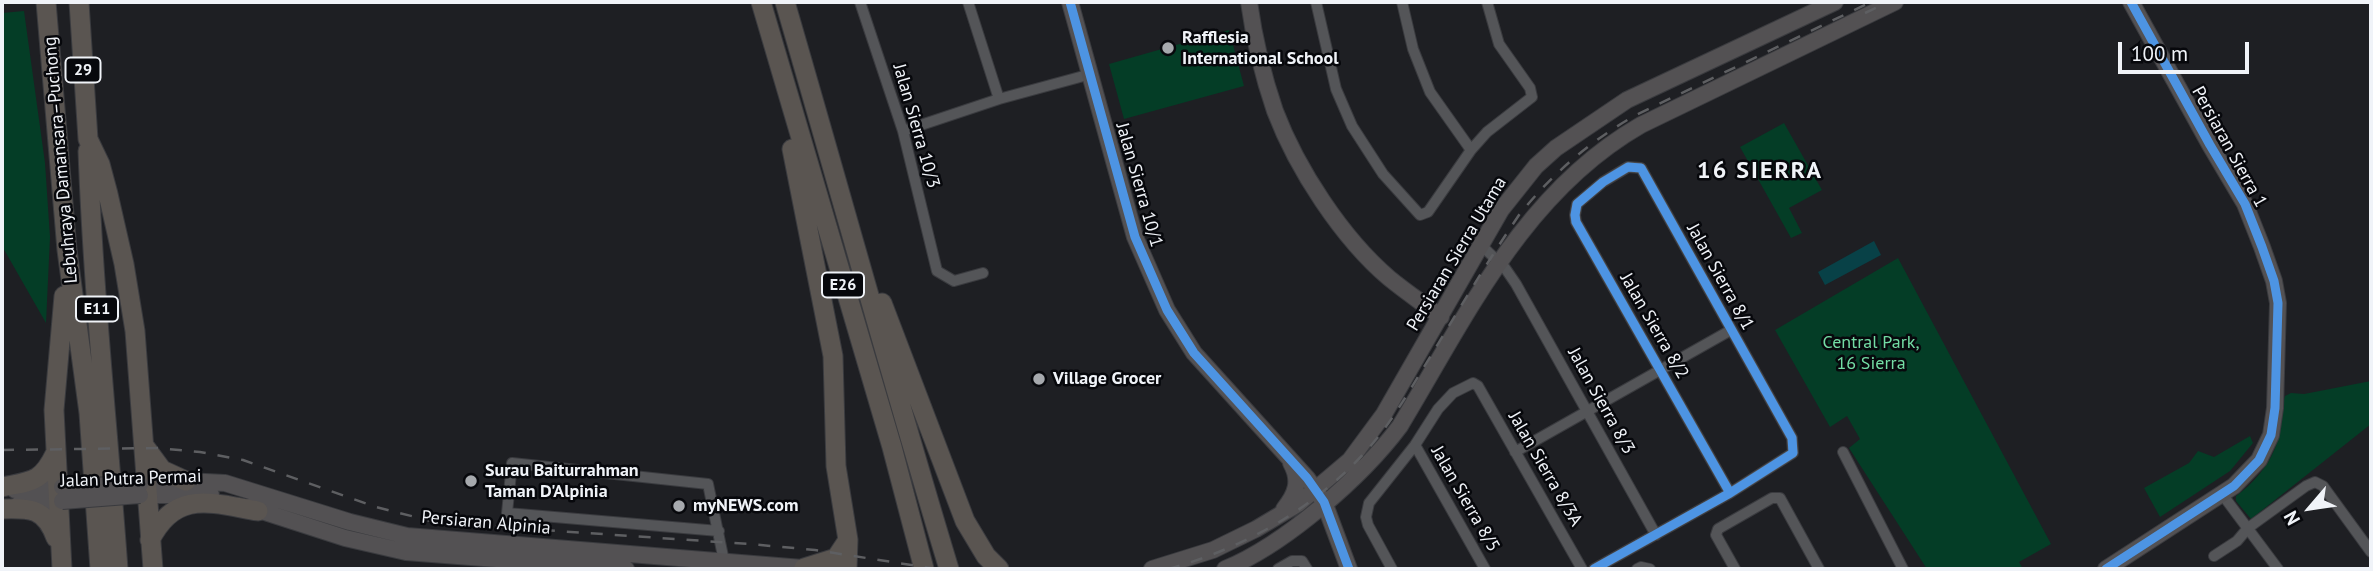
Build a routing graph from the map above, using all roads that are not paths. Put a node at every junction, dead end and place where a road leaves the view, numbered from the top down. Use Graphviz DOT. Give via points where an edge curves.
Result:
graph roads {
  1 [pos="46,2"];
  2 [pos="79,2"];
  3 [pos="756,2"];
  4 [pos="761,2"];
  5 [pos="785,2"];
  6 [pos="860,2"];
  7 [pos="968,2"];
  8 [pos="1070,2"];
  9 [pos="1249,2"];
  10 [pos="1316,2"];
  11 [pos="1402,2"];
  12 [pos="1487,2"];
  13 [pos="1835,2"];
  14 [pos="1895,2"];
  15 [pos="2131,2"];
  16 [pos="1091,74"];
  17 [pos="999,99"];
  18 [pos="903,131"];
  19 [pos="88,139"];
  20 [pos="1471,150"];
  21 [pos="1603,182"];
  22 [pos="853,234"];
  23 [pos="1482,246"];
  24 [pos="67,250"];
  25 [pos="1498,262"];
  26 [pos="983,273"];
  27 [pos="1441,317"];
  28 [pos="1458,330"];
  29 [pos="1731,330"];
  30 [pos="1661,369"];
  31 [pos="1587,411"];
  32 [pos="1415,445"];
  33 [pos="145,446"];
  34 [pos="1515,452"];
  35 [pos="1843,452"];
  36 [pos="55,454"];
  37 [pos="1288,458"];
  38 [pos="186,481"];
  39 [pos="2,489"];
  40 [pos="144,489"];
  41 [pos="1730,493"];
  42 [pos="59,494"];
  43 [pos="2222,494"];
  44 [pos="1320,496"];
  45 [pos="2,508"];
  46 [pos="258,511"];
  47 [pos="1275,519"];
  48 [pos="1304,519"];
  49 [pos="350,522"];
  50 [pos="2248,528"];
  51 [pos="1334,530"];
  52 [pos="719,531"];
  53 [pos="1656,534"];
  54 [pos="345,538"];
  55 [pos="150,540"];
  56 [pos="848,540"];
  57 [pos="60,549"];
  58 [pos="2371,552"];
  59 [pos="2214,556"];
  60 [pos="724,561"];
  61 [pos="495,562"];
  62 [pos="1305,565"];
  63 [pos="804,568"];
  64 [pos="62,569"];
  65 [pos="100,569"];
  66 [pos="118,569"];
  67 [pos="153,569"];
  68 [pos="626,569"];
  69 [pos="828,569"];
  70 [pos="847,569"];
  71 [pos="924,569"];
  72 [pos="949,569"];
  73 [pos="999,569"];
  74 [pos="1152,569"];
  75 [pos="1225,569"];
  76 [pos="1278,569"];
  77 [pos="1349,569"];
  78 [pos="1392,569"];
  79 [pos="1485,569"];
  80 [pos="1582,569"];
  81 [pos="1594,569"];
  82 [pos="1637,569"];
  83 [pos="1650,569"];
  84 [pos="1735,569"];
  85 [pos="1819,569"];
  86 [pos="1903,569"];
  87 [pos="2106,569"];
  88 [pos="2278,569"];
  1 -- 24 [label="highway, Lebuhraya Damansara–Puchong / E11"];
  2 -- 19 [label="highway, 29"];
  3 -- 56 [label="highway" via="787,124 830,332 836,466"];
  4 -- 71 [label="highway, E26"];
  5 -- 22 [label="highway, E26"];
  6 -- 18 [label="street, Jalan Sierra 10/3"];
  7 -- 17 [label="street"];
  8 -- 16 [label="main road, Jalan Sierra 10/1"];
  9 -- 27 [label="main road" via="1276,112 1321,198 1388,277"];
  10 -- 20 [label="street" via="1336,89 1352,126 1383,174 1416,212 1428,212"];
  11 -- 20 [label="street" via="1430,92"];
  12 -- 20 [label="street" via="1499,44 1532,93 1529,101"];
  13 -- 23 [label="main road, Persiaran Sierra Utama" via="1627,100 1556,148 1501,210"];
  14 -- 25 [label="main road, Persiaran Sierra Utama" via="1621,137 1548,198"];
  15 -- 43 [label="main road, Persiaran Sierra 1" via="2245,204 2276,292 2271,435 2259,460"];
  16 -- 17 [label="street"];
  16 -- 37 [label="main road, Jalan Sierra 10/1" via="1135,237 1167,310 1194,353"];
  17 -- 18 [label="street"];
  18 -- 26 [label="street, Jalan Sierra 10/3" via="937,271 954,281"];
  19 -- 33 [label="highway" via="100,164 124,264"];
  19 -- 66 [label="highway, Lebuhraya Damansara–Puchong / E11" via="93,271"];
  21 -- 29 [label="street, Jalan Sierra 8/1" via="1628,167 1641,168"];
  21 -- 30 [label="street, Jalan Sierra 8/2" via="1577,204 1576,222"];
  22 -- 72 [label="highway, E26"];
  22 -- 73 [label="highway" via="965,521"];
  23 -- 25 [label="street, Jalan Sierra 8/3"];
  23 -- 27 [label="main road, Persiaran Sierra Utama"];
  24 -- 36 [label="highway" via="55,393"];
  24 -- 65 [label="highway, Lebuhraya Damansara–Puchong / E11" via="89,413"];
  25 -- 28 [label="main road, Persiaran Sierra Utama"];
  25 -- 31 [label="street, Jalan Sierra 8/3" via="1516,284"];
  27 -- 28 [label="street"];
  27 -- 44 [label="main road, Persiaran Sierra Utama" via="1384,414"];
  28 -- 44 [label="main road, Persiaran Sierra Utama" via="1382,450"];
  29 -- 30 [label="street"];
  29 -- 41 [label="street, Jalan Sierra 8/1" via="1792,439 1793,453"];
  30 -- 31 [label="street"];
  30 -- 41 [label="street, Jalan Sierra 8/2"];
  31 -- 34 [label="street"];
  31 -- 53 [label="street, Jalan Sierra 8/3"];
  32 -- 34 [label="street, Jalan Sierra 8/3A" via="1438,409 1453,393 1473,383"];
  32 -- 78 [label="street" via="1369,503 1366,517"];
  32 -- 79 [label="street, Jalan Sierra 8/5"];
  33 -- 38 [label="highway" via="162,470"];
  33 -- 40 [label="highway"];
  34 -- 80 [label="street, Jalan Sierra 8/3A"];
  35 -- 86 [label="street"];
  36 -- 39 [label="highway" via="42,475"];
  36 -- 42 [label="highway"];
  37 -- 44 [label="main road, Jalan Sierra 10/1"];
  37 -- 47 [label="main road" via="1297,479 1296,492"];
  38 -- 40 [label="main road, Persiaran Alpinia"];
  38 -- 49 [label="main road, Persiaran Alpinia" via="225,483"];
  39 -- 42 [label="main road, Jalan Putra Permai"];
  40 -- 42 [label="main road, Jalan Putra Permai, bridge"];
  40 -- 46 [label="main road, Jalan Putra Permai" via="212,495"];
  40 -- 55 [label="highway"];
  41 -- 53 [label="street"];
  42 -- 45 [label="main road, Jalan Putra Permai"];
  42 -- 57 [label="highway"];
  43 -- 50 [label="street"];
  43 -- 87 [label="main road, Persiaran Sierra 1"];
  44 -- 47 [label="main road, Persiaran Sierra Utama"];
  44 -- 48 [label="main road, Persiaran Sierra Utama"];
  44 -- 51 [label="main road"];
  45 -- 57 [label="highway" via="36,511 52,527"];
  46 -- 54 [label="main road, Persiaran Alpinia"];
  46 -- 55 [label="highway" via="186,505 161,521"];
  47 -- 74 [label="main road, Persiaran Sierra Utama" via="1213,550"];
  48 -- 51 [label="main road"];
  48 -- 75 [label="main road, Persiaran Sierra Utama" via="1263,550"];
  49 -- 54 [label="main road"];
  49 -- 61 [label="main road, Persiaran Alpinia"];
  50 -- 58 [label="street" via="2306,486 2320,483"];
  50 -- 59 [label="street"];
  50 -- 88 [label="street"];
  51 -- 77 [label="main road"];
  52 -- 52 [label="street" via="507,513 512,463 708,484"];
  52 -- 60 [label="street"];
  53 -- 81 [label="street"];
  54 -- 61 [label="main road, Persiaran Alpinia" via="405,552"];
  55 -- 67 [label="highway"];
  56 -- 63 [label="highway" via="836,558"];
  56 -- 70 [label="highway"];
  57 -- 64 [label="highway"];
  60 -- 61 [label="main road, Persiaran Alpinia"];
  60 -- 63 [label="main road, Persiaran Alpinia"];
  61 -- 68 [label="main road, Persiaran Alpinia"];
  62 -- 76 [label="street" via="1292,561"];
  63 -- 69 [label="main road, Persiaran Alpinia"];
  82 -- 83 [label="street"];
  84 -- 85 [label="street" via="1716,535 1718,529 1772,498 1780,498"];
}
